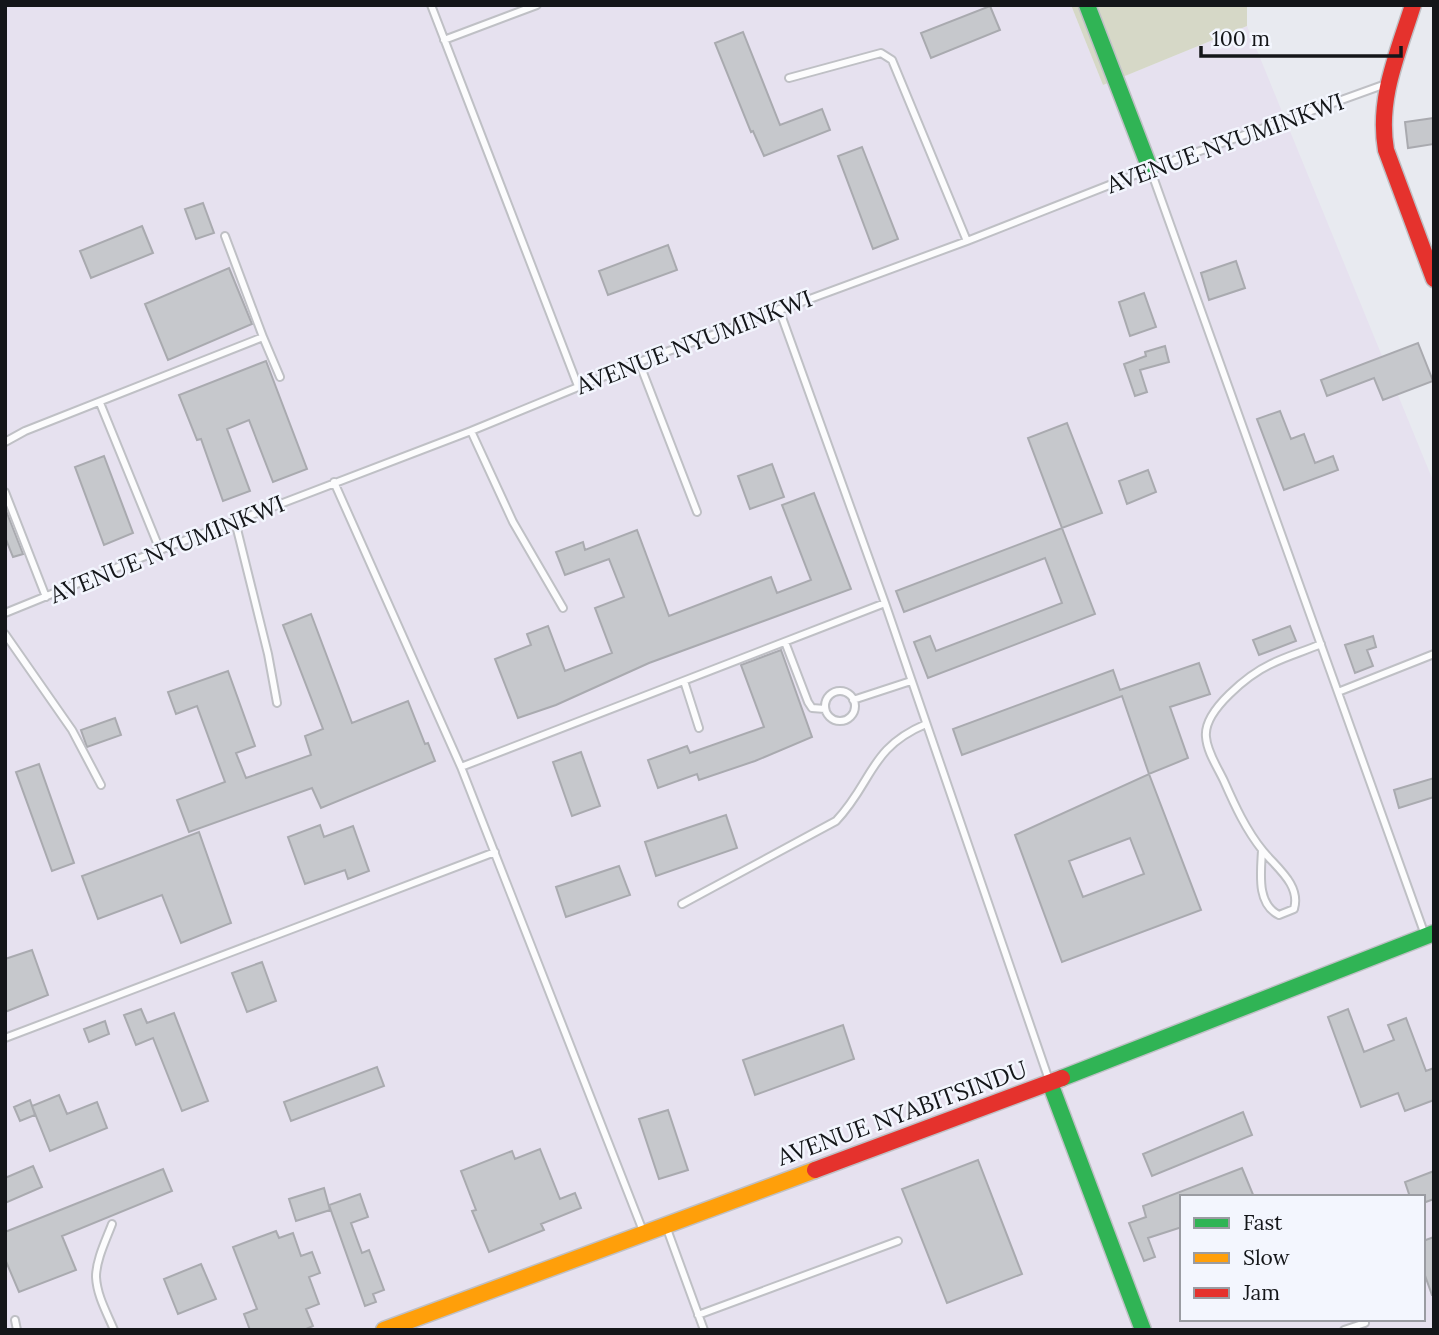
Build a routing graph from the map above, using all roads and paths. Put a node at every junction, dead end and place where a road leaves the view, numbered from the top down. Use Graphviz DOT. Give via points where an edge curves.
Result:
graph roads {
  1 [pos="431,5"];
  2 [pos="537,5"];
  3 [pos="1087,5"];
  4 [pos="1413,5"];
  5 [pos="444,40"];
  6 [pos="789,78"];
  7 [pos="1388,84"];
  8 [pos="1150,169"];
  9 [pos="225,236"];
  10 [pos="967,241"];
  11 [pos="1434,279"];
  12 [pos="779,309"];
  13 [pos="263,337"];
  14 [pos="639,362"];
  15 [pos="280,377"];
  16 [pos="578,386"];
  17 [pos="100,403"];
  18 [pos="471,431"];
  19 [pos="5,442"];
  20 [pos="334,482"];
  21 [pos="5,492"];
  22 [pos="697,512"];
  23 [pos="235,521"];
  24 [pos="160,550"];
  25 [pos="46,597"];
  26 [pos="884,603"];
  27 [pos="563,608"];
  28 [pos="5,612"];
  29 [pos="5,634"];
  30 [pos="785,642"];
  31 [pos="1321,644"];
  32 [pos="1434,654"];
  33 [pos="684,681"];
  34 [pos="911,681"];
  35 [pos="1338,692"];
  36 [pos="853,699"];
  37 [pos="277,703"];
  38 [pos="825,709"];
  39 [pos="926,723"];
  40 [pos="699,728"];
  41 [pos="461,767"];
  42 [pos="100,785"];
  43 [pos="1262,850"];
  44 [pos="495,852"];
  45 [pos="682,904"];
  46 [pos="1430,934"];
  47 [pos="5,1038"];
  48 [pos="1050,1083"];
  49 [pos="111,1224"];
  50 [pos="665,1224"];
  51 [pos="643,1233"];
  52 [pos="898,1241"];
  53 [pos="698,1315"];
  54 [pos="15,1320"];
  55 [pos="1365,1323"];
  56 [pos="18,1330"];
  57 [pos="114,1330"];
  58 [pos="384,1330"];
  59 [pos="704,1330"];
  60 [pos="1143,1330"];
  61 [pos="1344,1330"];
  1 -- 5 [label="lane"];
  2 -- 5 [label="lane"];
  3 -- 8 [label="street"];
  4 -- 7 [label="street"];
  5 -- 16 [label="lane"];
  6 -- 10 [label="lane" via="881,53 888,55"];
  7 -- 8 [label="lane, AVENUE NYUMINKWI"];
  7 -- 11 [label="street" via="1382,136"];
  8 -- 10 [label="lane, AVENUE NYUMINKWI"];
  8 -- 31 [label="lane"];
  9 -- 13 [label="lane"];
  10 -- 12 [label="lane, AVENUE NYUMINKWI"];
  12 -- 14 [label="lane, AVENUE NYUMINKWI"];
  12 -- 26 [label="lane"];
  13 -- 15 [label="lane"];
  13 -- 17 [label="lane"];
  14 -- 16 [label="lane, AVENUE NYUMINKWI"];
  14 -- 22 [label="lane"];
  16 -- 18 [label="lane, AVENUE NYUMINKWI"];
  17 -- 19 [label="lane"];
  17 -- 24 [label="lane"];
  18 -- 20 [label="lane, AVENUE NYUMINKWI"];
  18 -- 27 [label="lane" via="513,522"];
  20 -- 23 [label="lane, AVENUE NYUMINKWI"];
  20 -- 41 [label="lane"];
  21 -- 25 [label="lane"];
  23 -- 24 [label="lane, AVENUE NYUMINKWI"];
  23 -- 37 [label="lane"];
  24 -- 25 [label="lane, AVENUE NYUMINKWI"];
  25 -- 28 [label="lane, AVENUE NYUMINKWI"];
  26 -- 30 [label="lane"];
  26 -- 34 [label="lane"];
  29 -- 42 [label="lane" via="72,730"];
  30 -- 33 [label="lane"];
  30 -- 38 [label="lane" via="808,702 812,708"];
  31 -- 35 [label="lane"];
  31 -- 43 [label="lane" via="1270,664 1244,682 1207,723 1212,755 1242,821"];
  32 -- 35 [label="lane"];
  33 -- 40 [label="lane"];
  33 -- 41 [label="lane"];
  34 -- 36 [label="lane"];
  34 -- 39 [label="lane"];
  35 -- 46 [label="lane"];
  36 -- 38 [label="lane" via="839,691 831,694"];
  36 -- 38 [label="lane" via="852,716 844,721 829,717"];
  39 -- 45 [label="lane" via="898,737 882,753 852,804 836,821"];
  39 -- 48 [label="lane"];
  41 -- 44 [label="lane"];
  43 -- 43 [label="lane" via="1294,888 1297,900 1287,914 1270,911 1264,896"];
  44 -- 47 [label="lane"];
  44 -- 51 [label="lane"];
  46 -- 48 [label="street, AVENUE NYABITSINDU"];
  48 -- 50 [label="street, AVENUE NYABITSINDU"];
  48 -- 60 [label="street"];
  49 -- 57 [label="lane" via="96,1277"];
  50 -- 51 [label="street, AVENUE NYABITSINDU"];
  50 -- 53 [label="lane"];
  51 -- 58 [label="street, AVENUE NYABITSINDU"];
  52 -- 53 [label="lane"];
  53 -- 59 [label="lane"];
  54 -- 56 [label="lane"];
  55 -- 61 [label="lane"];
}
